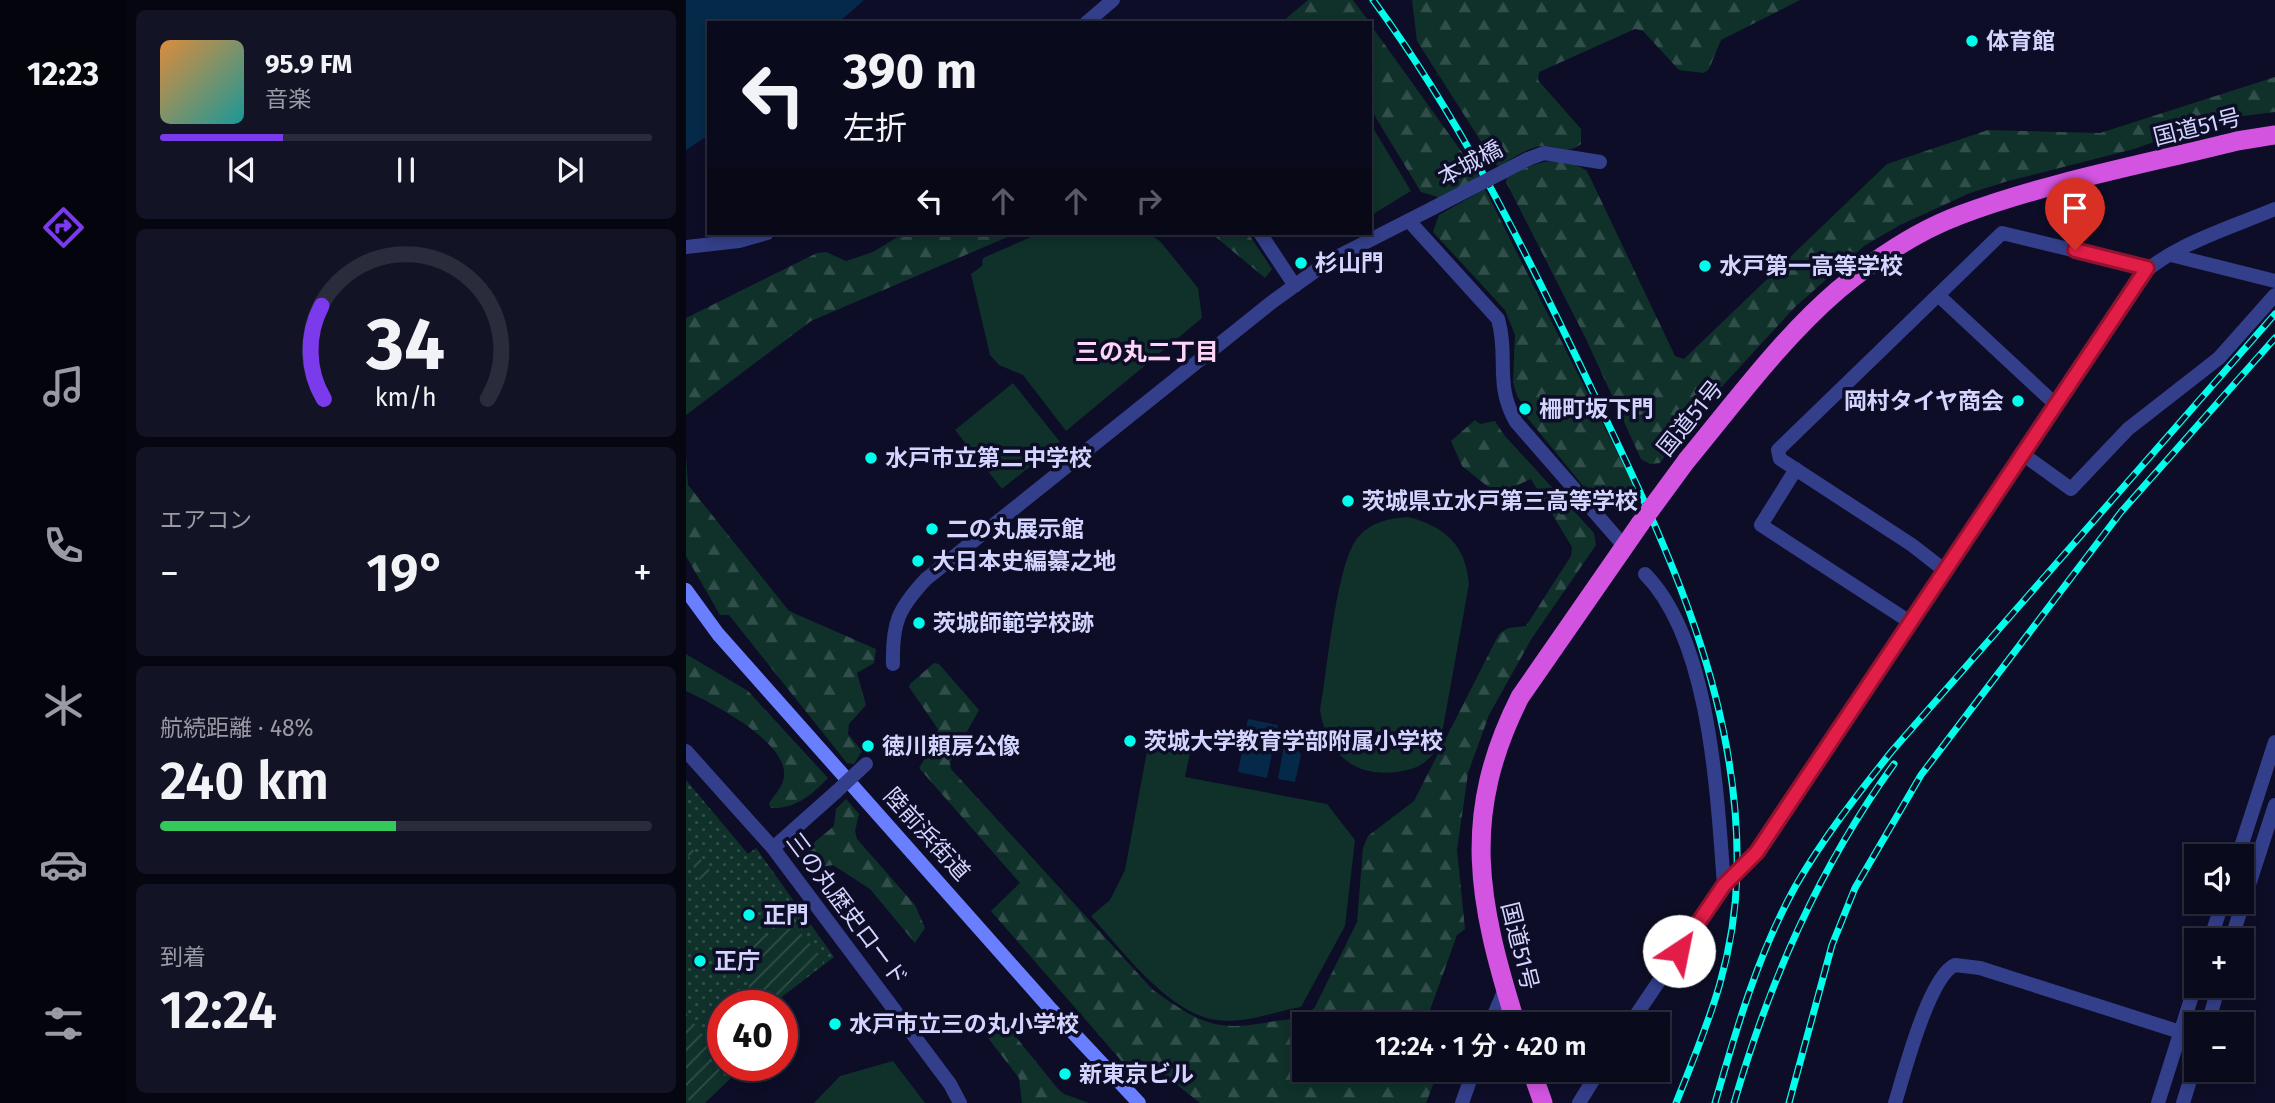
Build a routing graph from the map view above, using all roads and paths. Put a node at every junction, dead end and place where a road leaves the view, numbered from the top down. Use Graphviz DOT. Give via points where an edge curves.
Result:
graph roads {
  1 [pos="1113,0"];
  2 [pos="1088,21"];
  3 [pos="2275,135"];
  4 [pos="1600,162"];
  5 [pos="2275,209"];
  6 [pos="1410,222"];
  7 [pos="761,235"];
  8 [pos="1261,235"];
  9 [pos="686,247"];
  10 [pos="2171,255"];
  11 [pos="2147,268"];
  12 [pos="2275,281"];
  13 [pos="1295,286"];
  14 [pos="1938,295"];
  15 [pos="2275,295"];
  16 [pos="2054,403"];
  17 [pos="2021,453"];
  18 [pos="1796,470"];
  19 [pos="1624,546"];
  20 [pos="1944,570"];
  21 [pos="1645,574"];
  22 [pos="686,590"];
  23 [pos="1910,622"];
  24 [pos="893,664"];
  25 [pos="2275,742"];
  26 [pos="686,751"];
  27 [pos="867,762"];
  28 [pos="2275,805"];
  29 [pos="2242,844"];
  30 [pos="773,848"];
  31 [pos="1724,885"];
  32 [pos="2235,928"];
  33 [pos="1505,989"];
  34 [pos="2191,998"];
  35 [pos="1495,1012"];
  36 [pos="1512,1012"];
  37 [pos="1638,1012"];
  38 [pos="2181,1031"];
  39 [pos="2184,1032"];
  40 [pos="1469,1082"];
  41 [pos="1536,1082"];
  42 [pos="1592,1082"];
  43 [pos="2190,1082"];
  44 [pos="960,1103"];
  45 [pos="1139,1103"];
  46 [pos="1462,1103"];
  47 [pos="1543,1103"];
  48 [pos="1579,1103"];
  49 [pos="1895,1103"];
  50 [pos="2158,1103"];
  51 [pos="2183,1103"];
  1 -- 2 [label="street"];
  3 -- 19 [label="highway, 国道51号, bridge" via="2005,201 1958,215 1917,236 1838,290 1760,371"];
  4 -- 6 [label="street, 本城橋, bridge" via="1544,153"];
  5 -- 10 [label="street"];
  6 -- 13 [label="street, 本城橋" via="1329,261"];
  6 -- 19 [label="street" via="1498,319 1503,335 1505,403 1558,473"];
  7 -- 9 [label="street" via="740,242"];
  8 -- 13 [label="street"];
  10 -- 11 [label="street"];
  10 -- 12 [label="street"];
  11 -- 14 [label="street" via="2002,233"];
  11 -- 16 [label="street"];
  13 -- 24 [label="street, 本城橋" via="926,579 897,618 892,633"];
  14 -- 16 [label="street"];
  14 -- 18 [label="street" via="1778,450 1780,459"];
  15 -- 17 [label="street" via="2219,358 2128,429 2071,489"];
  16 -- 17 [label="street"];
  17 -- 20 [label="street"];
  18 -- 20 [label="street"];
  18 -- 23 [label="street" via="1761,525"];
  19 -- 33 [label="highway, 国道51号" via="1520,697 1489,778 1480,878"];
  20 -- 23 [label="street"];
  21 -- 31 [label="street" via="1680,629 1707,713"];
  22 -- 45 [label="main road, 陸前浜街道" via="718,634"];
  23 -- 31 [label="street" via="1757,852"];
  25 -- 29 [label="street"];
  26 -- 30 [label="street, 三の丸歴史ロード"];
  27 -- 30 [label="street, bridge"];
  28 -- 32 [label="street"];
  30 -- 44 [label="street, 三の丸歴史ロード"];
  31 -- 37 [label="street"];
  33 -- 35 [label="street"];
  33 -- 36 [label="highway, 国道51号"];
  34 -- 38 [label="street"];
  38 -- 39 [label="street"];
  38 -- 49 [label="street" via="1980,968 1955,965 1941,976"];
  38 -- 50 [label="street"];
  40 -- 46 [label="street"];
  41 -- 47 [label="highway"];
  42 -- 48 [label="street"];
  43 -- 51 [label="street"];
}
